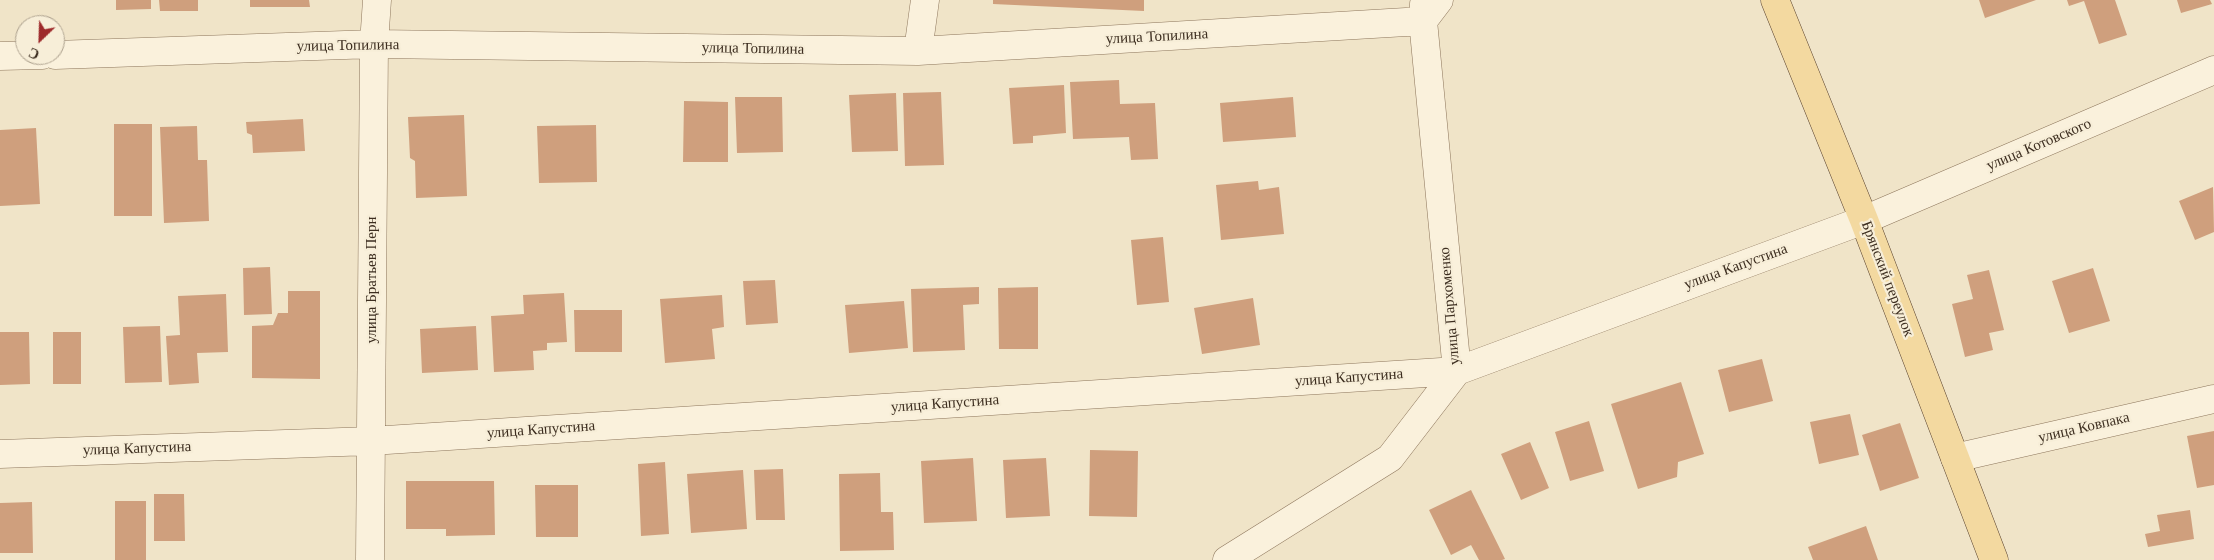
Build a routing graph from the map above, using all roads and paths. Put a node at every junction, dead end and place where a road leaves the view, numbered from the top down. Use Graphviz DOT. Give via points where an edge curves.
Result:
graph roads {
  1 [pos="377,0"];
  2 [pos="925,0"];
  3 [pos="1775,0"];
  4 [pos="1429,7"];
  5 [pos="374,44"];
  6 [pos="918,51"];
  7 [pos="65,54"];
  8 [pos="0,56"];
  9 [pos="15,56"];
  10 [pos="2214,70"];
  11 [pos="1864,220"];
  12 [pos="1456,371"];
  13 [pos="2214,398"];
  14 [pos="371,441"];
  15 [pos="0,454"];
  16 [pos="1955,458"];
  17 [pos="370,560"];
  18 [pos="1227,560"];
  19 [pos="1994,560"];
  1 -- 5 [label="street, улица Братьев Перн"];
  2 -- 6 [label="street"];
  3 -- 11 [label="main road, Брянский переулок"];
  4 -- 6 [label="street, улица Топилина"];
  4 -- 12 [label="street, улица Пархоменко"];
  5 -- 6 [label="street, улица Топилина"];
  5 -- 7 [label="street, улица Топилина"];
  5 -- 14 [label="street, улица Братьев Перн"];
  8 -- 9 [label="street"];
  10 -- 11 [label="street, улица Котовского"];
  11 -- 12 [label="street, улица Капустина"];
  11 -- 16 [label="main road, Брянский переулок"];
  12 -- 14 [label="street, улица Капустина"];
  12 -- 18 [label="street, улица Пархоменко" via="1390,458"];
  13 -- 16 [label="street, улица Ковпака"];
  14 -- 15 [label="street, улица Капустина"];
  14 -- 17 [label="street, улица Братьев Перн"];
  16 -- 19 [label="main road, Брянский переулок"];
}
